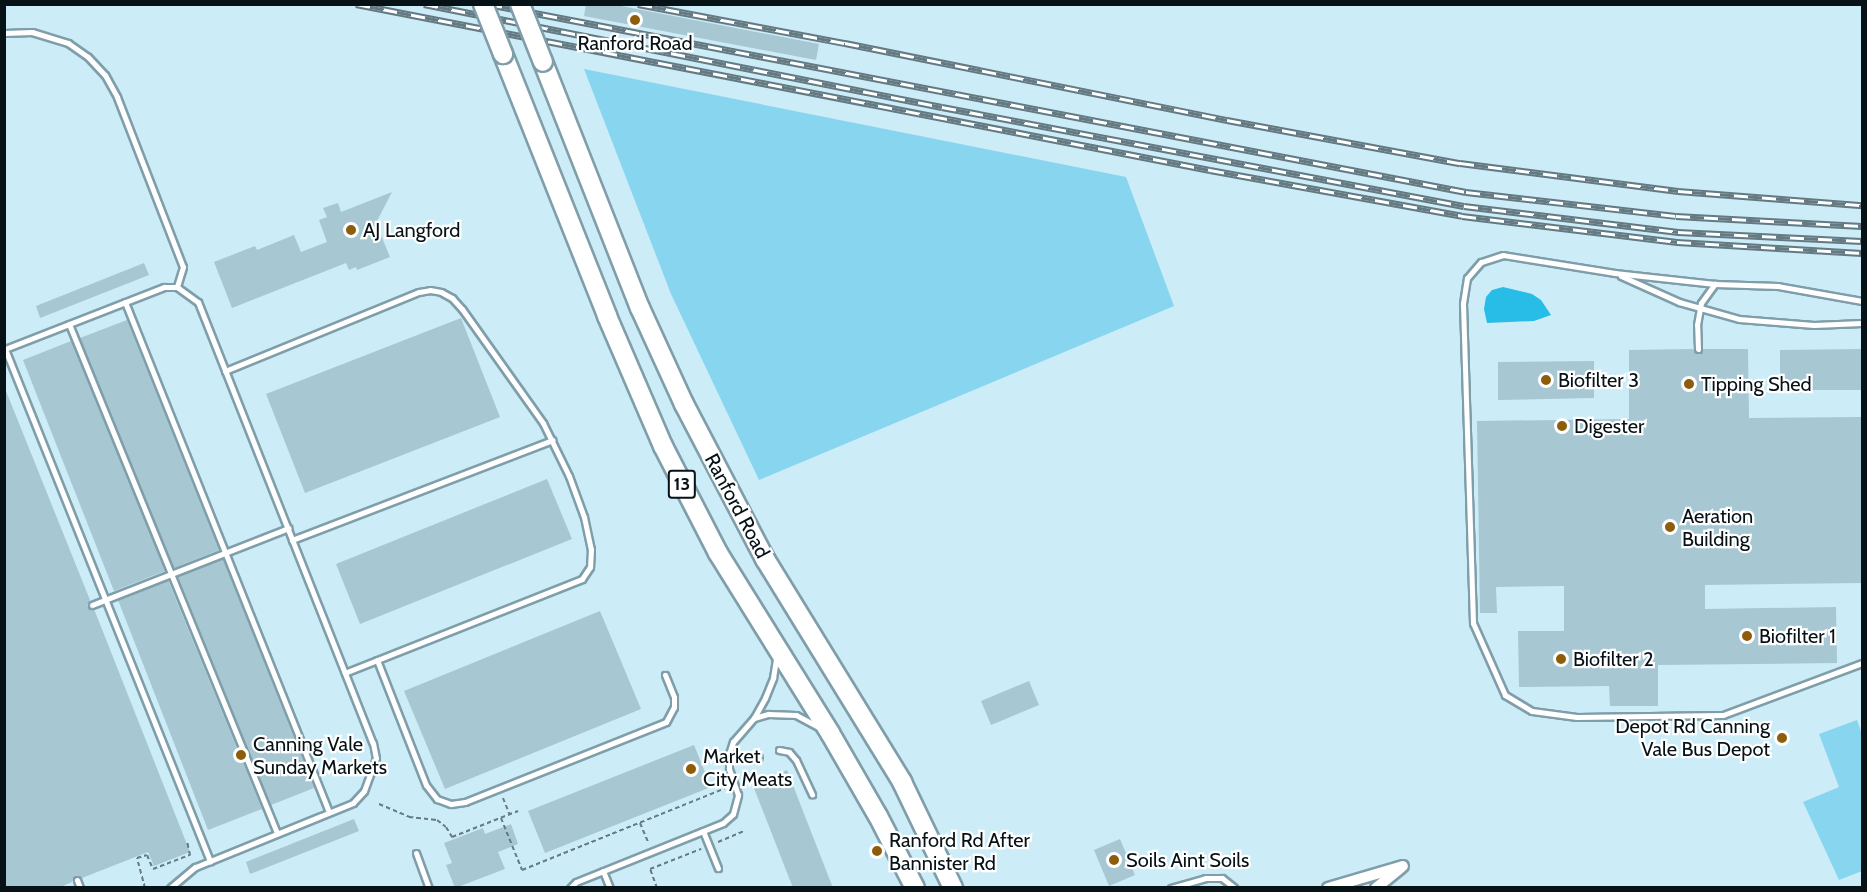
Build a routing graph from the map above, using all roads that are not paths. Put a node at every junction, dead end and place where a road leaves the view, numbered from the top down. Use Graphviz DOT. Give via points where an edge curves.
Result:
graph roads {
  1 [pos="483,4"];
  2 [pos="520,4"];
  3 [pos="4,33"];
  4 [pos="1615,273"];
  5 [pos="1715,284"];
  6 [pos="177,287"];
  7 [pos="1863,301"];
  8 [pos="125,302"];
  9 [pos="1700,308"];
  10 [pos="1863,323"];
  11 [pos="69,324"];
  12 [pos="5,349"];
  13 [pos="1698,349"];
  14 [pos="225,370"];
  15 [pos="552,440"];
  16 [pos="288,528"];
  17 [pos="292,540"];
  18 [pos="225,552"];
  19 [pos="171,574"];
  20 [pos="105,599"];
  21 [pos="92,605"];
  22 [pos="777,651"];
  23 [pos="377,660"];
  24 [pos="1863,663"];
  25 [pos="345,673"];
  26 [pos="664,675"];
  27 [pos="754,718"];
  28 [pos="830,733"];
  29 [pos="779,750"];
  30 [pos="729,754"];
  31 [pos="759,757"];
  32 [pos="812,794"];
  33 [pos="329,812"];
  34 [pos="703,831"];
  35 [pos="277,833"];
  36 [pos="416,853"];
  37 [pos="210,861"];
  38 [pos="718,868"];
  39 [pos="603,871"];
  40 [pos="77,880"];
  41 [pos="429,886"];
  42 [pos="80,888"];
  43 [pos="170,888"];
  44 [pos="420,888"];
  45 [pos="570,888"];
  46 [pos="610,888"];
  47 [pos="915,888"];
  48 [pos="953,888"];
  49 [pos="1171,888"];
  50 [pos="1234,888"];
  51 [pos="1328,888"];
  52 [pos="1377,888"];
  1 -- 22 [label="main road, Ranford Road / 13, bridge" via="663,446 718,553"];
  2 -- 48 [label="main road, Ranford Road / 13, bridge" via="640,308 684,404 765,559 902,782"];
  3 -- 6 [label="lane" via="32,33 68,43 105,75 183,267"];
  4 -- 5 [label="lane"];
  4 -- 9 [label="lane"];
  4 -- 24 [label="lane" via="1503,255 1481,262 1467,278 1463,304 1473,623 1505,695 1532,711 1577,717 1723,715"];
  5 -- 7 [label="lane" via="1778,286"];
  5 -- 9 [label="lane"];
  6 -- 8 [label="lane" via="164,287"];
  6 -- 14 [label="lane" via="198,302"];
  8 -- 11 [label="lane"];
  8 -- 18 [label="lane"];
  9 -- 10 [label="lane" via="1739,319 1814,325"];
  9 -- 13 [label="lane"];
  11 -- 12 [label="lane"];
  11 -- 19 [label="lane"];
  12 -- 20 [label="lane"];
  14 -- 15 [label="lane" via="419,292 441,292 452,298 472,322"];
  14 -- 16 [label="lane"];
  15 -- 17 [label="lane"];
  15 -- 23 [label="lane" via="584,517 591,549 587,573 582,579"];
  16 -- 17 [label="lane"];
  16 -- 18 [label="lane"];
  17 -- 25 [label="lane"];
  18 -- 19 [label="lane"];
  18 -- 33 [label="lane"];
  19 -- 20 [label="lane"];
  19 -- 35 [label="lane"];
  20 -- 21 [label="lane"];
  20 -- 37 [label="lane"];
  22 -- 27 [label="lane" via="773,678"];
  22 -- 28 [label="main road, Ranford Road / 13"];
  23 -- 25 [label="lane"];
  23 -- 26 [label="lane" via="431,793 443,803 460,804 666,722 674,707 674,697"];
  25 -- 33 [label="lane" via="376,758 364,791 353,803"];
  27 -- 28 [label="lane" via="796,715"];
  27 -- 30 [label="lane" via="733,742"];
  28 -- 47 [label="main road, Ranford Road / 13"];
  29 -- 32 [label="lane" via="796,760"];
  30 -- 31 [label="lane"];
  30 -- 34 [label="lane" via="729,769 738,795 733,814"];
  33 -- 35 [label="lane"];
  34 -- 38 [label="lane"];
  34 -- 39 [label="lane"];
  35 -- 37 [label="lane"];
  36 -- 41 [label="lane"];
  37 -- 43 [label="lane" via="195,867"];
  39 -- 45 [label="lane"];
  39 -- 46 [label="lane"];
  40 -- 42 [label="lane"];
  41 -- 44 [label="lane"];
  49 -- 50 [label="lane" via="1205,878 1222,878"];
  51 -- 52 [label="street" via="1403,866"];
}
